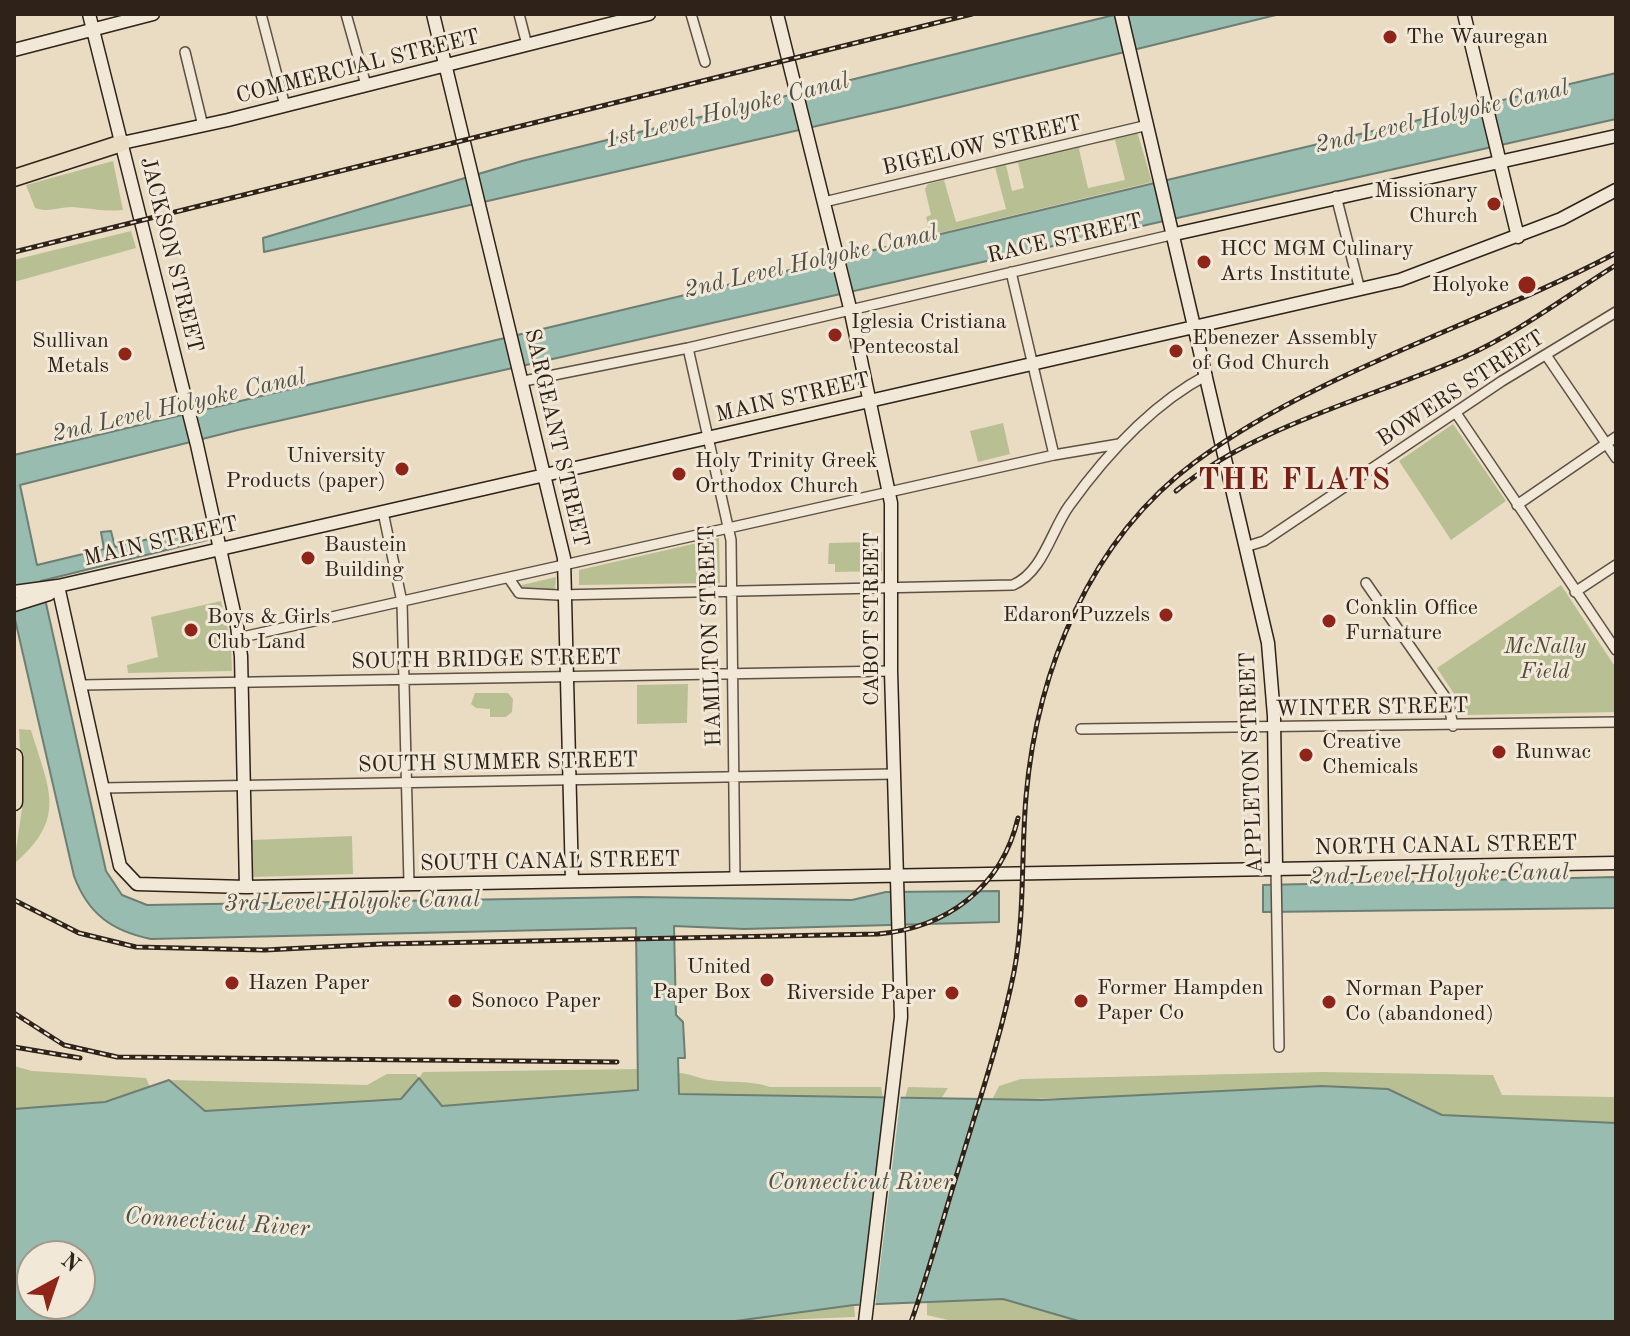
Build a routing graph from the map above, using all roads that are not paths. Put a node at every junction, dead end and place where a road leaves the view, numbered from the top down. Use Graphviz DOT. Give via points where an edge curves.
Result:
graph roads {
  1 [pos="89,14"];
  2 [pos="153,14"];
  3 [pos="261,14"];
  4 [pos="346,14"];
  5 [pos="433,14"];
  6 [pos="519,14"];
  7 [pos="649,14"];
  8 [pos="691,14"];
  9 [pos="777,14"];
  10 [pos="1121,14"];
  11 [pos="1464,14"];
  12 [pos="606,20"];
  13 [pos="93,29"];
  14 [pos="527,45"];
  15 [pos="14,50"];
  16 [pos="185,52"];
  17 [pos="705,62"];
  18 [pos="445,64"];
  19 [pos="366,85"];
  20 [pos="285,106"];
  21 [pos="1148,125"];
  22 [pos="203,126"];
  23 [pos="1616,136"];
  24 [pos="122,143"];
  25 [pos="1498,155"];
  26 [pos="14,167"];
  27 [pos="14,178"];
  28 [pos="1616,190"];
  29 [pos="1336,196"];
  30 [pos="824,202"];
  31 [pos="1174,228"];
  32 [pos="1518,237"];
  33 [pos="1011,272"];
  34 [pos="1360,290"];
  35 [pos="849,306"];
  36 [pos="1616,312"];
  37 [pos="1196,327"];
  38 [pos="688,348"];
  39 [pos="1546,355"];
  40 [pos="1033,366"];
  41 [pos="1207,375"];
  42 [pos="522,376"];
  43 [pos="870,401"];
  44 [pos="1456,413"];
  45 [pos="1616,437"];
  46 [pos="709,438"];
  47 [pos="1606,443"];
  48 [pos="1119,444"];
  49 [pos="1054,455"];
  50 [pos="1616,458"];
  51 [pos="546,474"];
  52 [pos="890,493"];
  53 [pos="1517,505"];
  54 [pos="383,512"];
  55 [pos="729,529"];
  56 [pos="1245,547"];
  57 [pos="221,549"];
  58 [pos="1616,565"];
  59 [pos="565,566"];
  60 [pos="510,580"];
  61 [pos="1366,583"];
  62 [pos="51,588"];
  63 [pos="891,590"];
  64 [pos="731,591"];
  65 [pos="14,592"];
  66 [pos="1575,592"];
  67 [pos="566,594"];
  68 [pos="402,602"];
  69 [pos="14,605"];
  70 [pos="238,638"];
  71 [pos="1616,650"];
  72 [pos="891,671"];
  73 [pos="731,673"];
  74 [pos="568,677"];
  75 [pos="405,680"];
  76 [pos="240,683"];
  77 [pos="81,685"];
  78 [pos="1616,722"];
  79 [pos="1453,726"];
  80 [pos="1274,727"];
  81 [pos="1081,729"];
  82 [pos="14,757"];
  83 [pos="894,774"];
  84 [pos="733,776"];
  85 [pos="570,779"];
  86 [pos="407,782"];
  87 [pos="243,787"];
  88 [pos="102,788"];
  89 [pos="14,802"];
  90 [pos="1616,863"];
  91 [pos="1276,872"];
  92 [pos="899,878"];
  93 [pos="735,879"];
  94 [pos="572,881"];
  95 [pos="409,884"];
  96 [pos="246,887"];
  97 [pos="1279,1047"];
  98 [pos="866,1316"];
  1 -- 13 [label="street, JACKSON STREET"];
  2 -- 13 [label="street"];
  3 -- 20 [label="street"];
  4 -- 19 [label="street"];
  5 -- 18 [label="street, SARGEANT STREET"];
  6 -- 14 [label="street"];
  7 -- 12 [label="street, COMMERCIAL STREET"];
  8 -- 17 [label="street"];
  9 -- 30 [label="street, CABOT STREET"];
  10 -- 21 [label="street, APPLETON STREET"];
  11 -- 25 [label="street"];
  12 -- 14 [label="street, COMMERCIAL STREET"];
  13 -- 15 [label="street"];
  13 -- 24 [label="street, JACKSON STREET"];
  14 -- 18 [label="street, COMMERCIAL STREET"];
  16 -- 22 [label="street"];
  18 -- 19 [label="street, COMMERCIAL STREET"];
  18 -- 42 [label="street, SARGEANT STREET"];
  19 -- 20 [label="street, COMMERCIAL STREET"];
  20 -- 22 [label="street, COMMERCIAL STREET"];
  21 -- 30 [label="street, BIGELOW STREET"];
  21 -- 31 [label="street, APPLETON STREET"];
  22 -- 24 [label="street, COMMERCIAL STREET"];
  23 -- 25 [label="street, RACE STREET"];
  24 -- 26 [label="highway"];
  24 -- 27 [label="highway"];
  24 -- 57 [label="street, JACKSON STREET"];
  25 -- 29 [label="street, RACE STREET"];
  25 -- 32 [label="street"];
  28 -- 32 [label="street, MAIN STREET"];
  29 -- 31 [label="street, RACE STREET"];
  29 -- 34 [label="street"];
  30 -- 35 [label="street, CABOT STREET"];
  31 -- 33 [label="street, RACE STREET"];
  31 -- 37 [label="street, APPLETON STREET"];
  32 -- 34 [label="street, MAIN STREET"];
  33 -- 35 [label="street, RACE STREET"];
  33 -- 40 [label="street"];
  34 -- 37 [label="street, MAIN STREET"];
  35 -- 38 [label="street, RACE STREET"];
  35 -- 43 [label="street, CABOT STREET"];
  36 -- 39 [label="street, BOWERS STREET"];
  37 -- 40 [label="street, MAIN STREET"];
  37 -- 41 [label="street, APPLETON STREET"];
  38 -- 42 [label="street, RACE STREET"];
  38 -- 46 [label="street, HAMILTON STREET"];
  39 -- 44 [label="street, BOWERS STREET"];
  39 -- 47 [label="street"];
  40 -- 43 [label="street, MAIN STREET"];
  40 -- 49 [label="street"];
  41 -- 48 [label="street"];
  41 -- 56 [label="street, APPLETON STREET"];
  42 -- 51 [label="street, SARGEANT STREET"];
  43 -- 46 [label="street, MAIN STREET"];
  43 -- 52 [label="street, CABOT STREET"];
  44 -- 53 [label="street"];
  44 -- 56 [label="street, BOWERS STREET" via="1264,541"];
  45 -- 47 [label="street"];
  46 -- 51 [label="street, MAIN STREET"];
  46 -- 55 [label="street, HAMILTON STREET"];
  47 -- 50 [label="street"];
  47 -- 53 [label="street"];
  48 -- 49 [label="street"];
  48 -- 63 [label="street" via="1069,506 1035,567 1021,581"];
  49 -- 52 [label="street"];
  51 -- 54 [label="street, MAIN STREET"];
  51 -- 59 [label="street, SARGEANT STREET"];
  52 -- 55 [label="street"];
  52 -- 63 [label="street, CABOT STREET"];
  53 -- 66 [label="street"];
  54 -- 57 [label="street, MAIN STREET"];
  54 -- 68 [label="street"];
  55 -- 59 [label="street"];
  55 -- 64 [label="street, HAMILTON STREET"];
  56 -- 80 [label="street, APPLETON STREET" via="1271,662"];
  57 -- 62 [label="street, MAIN STREET"];
  57 -- 70 [label="street, JACKSON STREET"];
  58 -- 66 [label="street"];
  59 -- 60 [label="street"];
  59 -- 67 [label="street, SARGEANT STREET"];
  60 -- 67 [label="street" via="519,593"];
  60 -- 68 [label="street"];
  61 -- 79 [label="street" via="1448,701"];
  62 -- 65 [label="street, MAIN STREET"];
  62 -- 69 [label="street, MAIN STREET"];
  62 -- 77 [label="street, SOUTH CANAL STREET"];
  63 -- 64 [label="street"];
  63 -- 72 [label="street, CABOT STREET"];
  64 -- 67 [label="street"];
  64 -- 73 [label="street, HAMILTON STREET"];
  66 -- 71 [label="street"];
  67 -- 74 [label="street, SARGEANT STREET"];
  68 -- 70 [label="street"];
  68 -- 75 [label="street"];
  70 -- 76 [label="street, JACKSON STREET"];
  72 -- 73 [label="street, SOUTH BRIDGE STREET"];
  72 -- 83 [label="street, CABOT STREET"];
  73 -- 74 [label="street, SOUTH BRIDGE STREET"];
  73 -- 84 [label="street, HAMILTON STREET"];
  74 -- 75 [label="street, SOUTH BRIDGE STREET"];
  74 -- 85 [label="street, SARGEANT STREET"];
  75 -- 76 [label="street, SOUTH BRIDGE STREET"];
  75 -- 86 [label="street"];
  76 -- 77 [label="street, SOUTH BRIDGE STREET"];
  76 -- 87 [label="street, JACKSON STREET"];
  77 -- 88 [label="street, SOUTH CANAL STREET"];
  78 -- 79 [label="street, WINTER STREET"];
  79 -- 80 [label="street, WINTER STREET"];
  80 -- 81 [label="street, WINTER STREET"];
  80 -- 91 [label="street, APPLETON STREET"];
  82 -- 89 [label="highway"];
  83 -- 84 [label="street, SOUTH SUMMER STREET"];
  83 -- 92 [label="street, CABOT STREET"];
  84 -- 85 [label="street, SOUTH SUMMER STREET"];
  84 -- 93 [label="street, HAMILTON STREET"];
  85 -- 86 [label="street, SOUTH SUMMER STREET"];
  85 -- 94 [label="street, SARGEANT STREET"];
  86 -- 87 [label="street, SOUTH SUMMER STREET"];
  86 -- 95 [label="street"];
  87 -- 88 [label="street, SOUTH SUMMER STREET"];
  87 -- 96 [label="street, JACKSON STREET"];
  88 -- 96 [label="street, SOUTH CANAL STREET" via="120,866 137,884"];
  90 -- 91 [label="street, NORTH CANAL STREET"];
  91 -- 92 [label="street, SOUTH CANAL STREET"];
  91 -- 97 [label="street, APPLETON STREET"];
  92 -- 93 [label="street, SOUTH CANAL STREET"];
  92 -- 98 [label="street, CABOT STREET" via="900,1045"];
  93 -- 94 [label="street, SOUTH CANAL STREET"];
  94 -- 95 [label="street, SOUTH CANAL STREET"];
  95 -- 96 [label="street, SOUTH CANAL STREET"];
}
